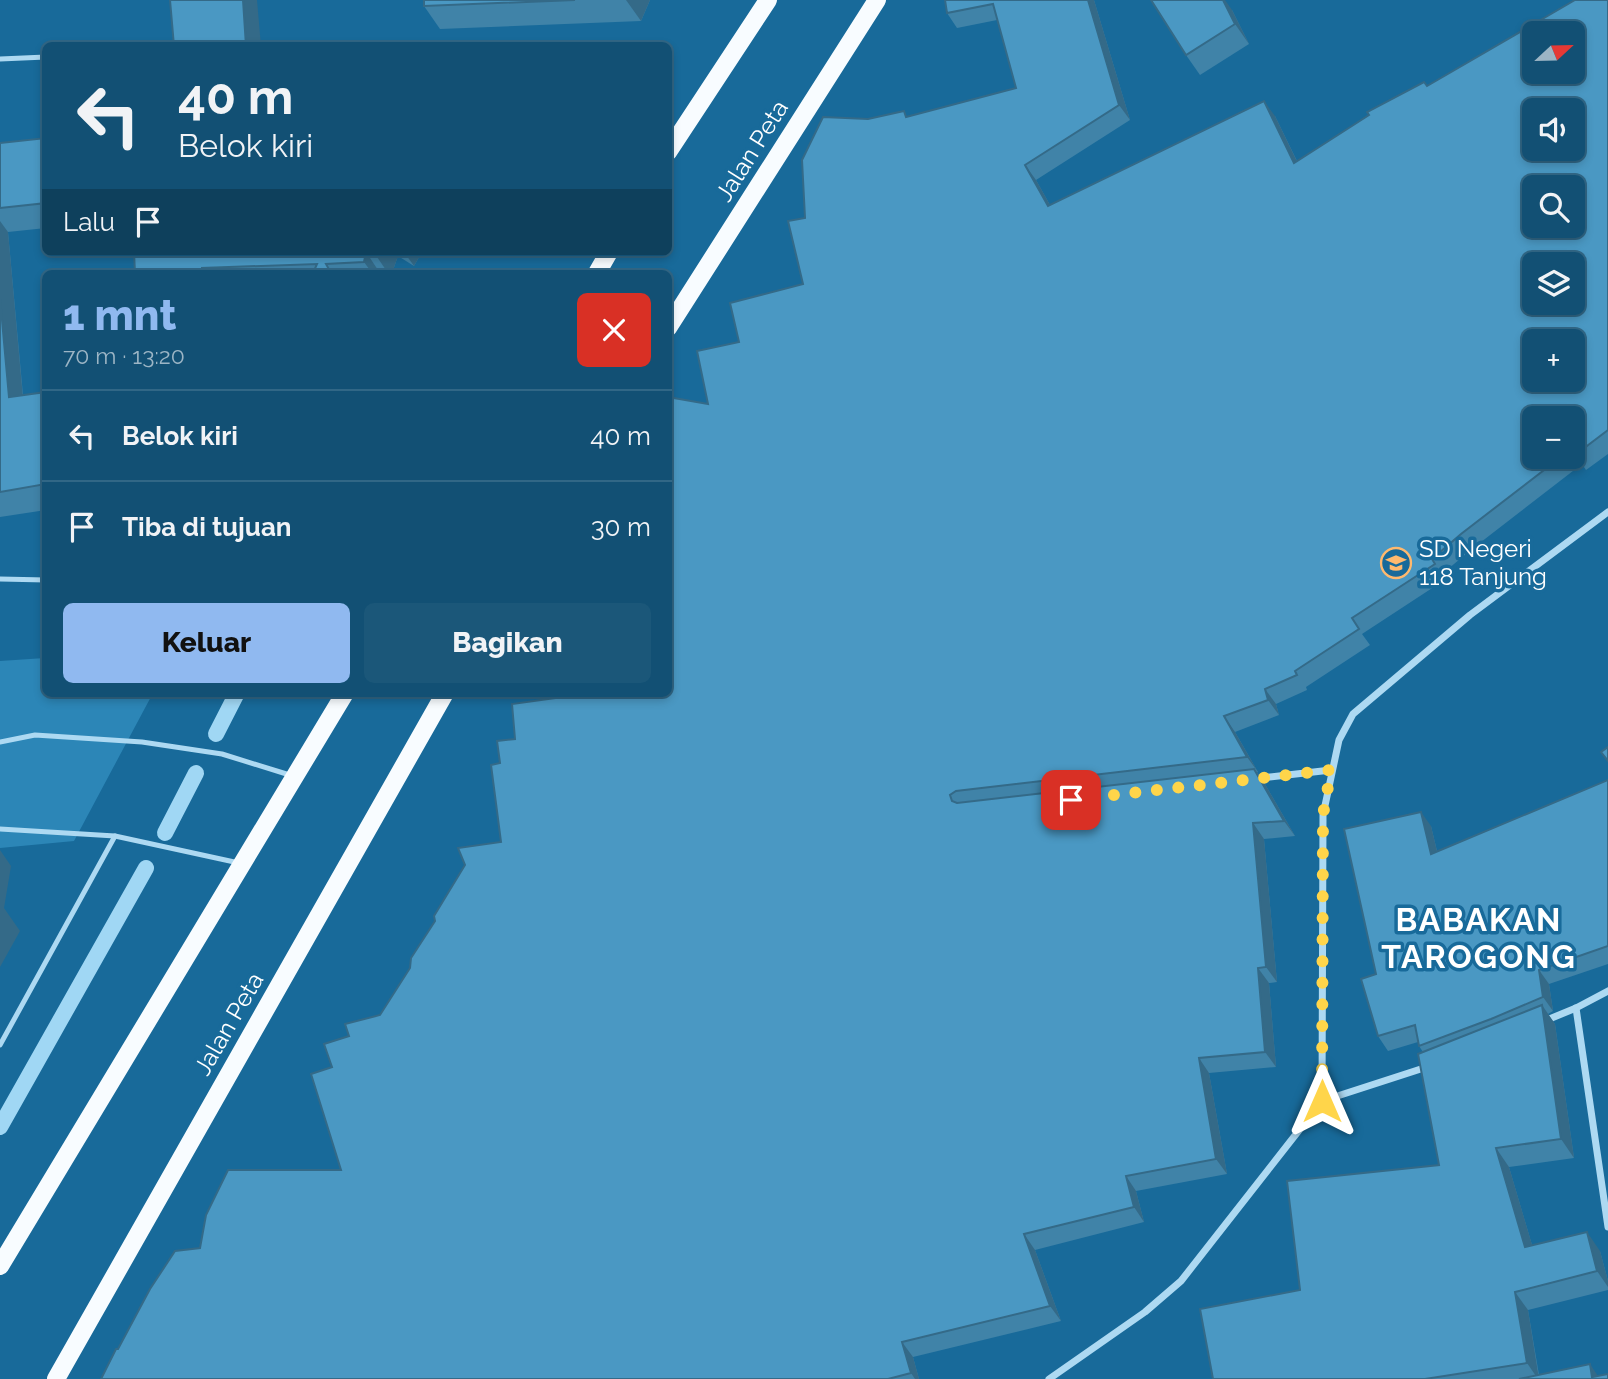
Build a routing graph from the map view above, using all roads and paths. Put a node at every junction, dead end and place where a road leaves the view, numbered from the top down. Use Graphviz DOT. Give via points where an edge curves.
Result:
graph roads {
  1 [pos="768,0"];
  2 [pos="877,0"];
  3 [pos="42,57"];
  4 [pos="0,59"];
  5 [pos="672,146"];
  6 [pos="672,322"];
  7 [pos="1608,512"];
  8 [pos="0,579"];
  9 [pos="42,580"];
  10 [pos="343,697"];
  11 [pos="443,697"];
  12 [pos="0,742"];
  13 [pos="1331,770"];
  14 [pos="295,777"];
  15 [pos="1237,781"];
  16 [pos="0,830"];
  17 [pos="115,836"];
  18 [pos="243,864"];
  19 [pos="1608,991"];
  20 [pos="1576,1008"];
  21 [pos="1539,1023"];
  22 [pos="0,1045"];
  23 [pos="1439,1063"];
  24 [pos="1322,1101"];
  25 [pos="1608,1227"];
  26 [pos="0,1266"];
  27 [pos="56,1379"];
  28 [pos="1049,1379"];
  1 -- 5 [label="main road"];
  2 -- 6 [label="main road, Jalan Peta"];
  3 -- 4 [label="lane"];
  7 -- 13 [label="street" via="1470,615 1353,714 1339,740"];
  8 -- 9 [label="lane"];
  10 -- 14 [label="main road"];
  11 -- 27 [label="main road, Jalan Peta"];
  12 -- 14 [label="lane" via="35,735 142,742 222,754"];
  13 -- 15 [label="street"];
  13 -- 24 [label="street" via="1323,815"];
  14 -- 18 [label="main road"];
  16 -- 17 [label="lane"];
  17 -- 18 [label="lane"];
  17 -- 22 [label="lane"];
  18 -- 26 [label="main road"];
  19 -- 20 [label="street"];
  20 -- 21 [label="street"];
  20 -- 25 [label="street"];
  23 -- 24 [label="street"];
  24 -- 28 [label="street" via="1181,1281"];
}
